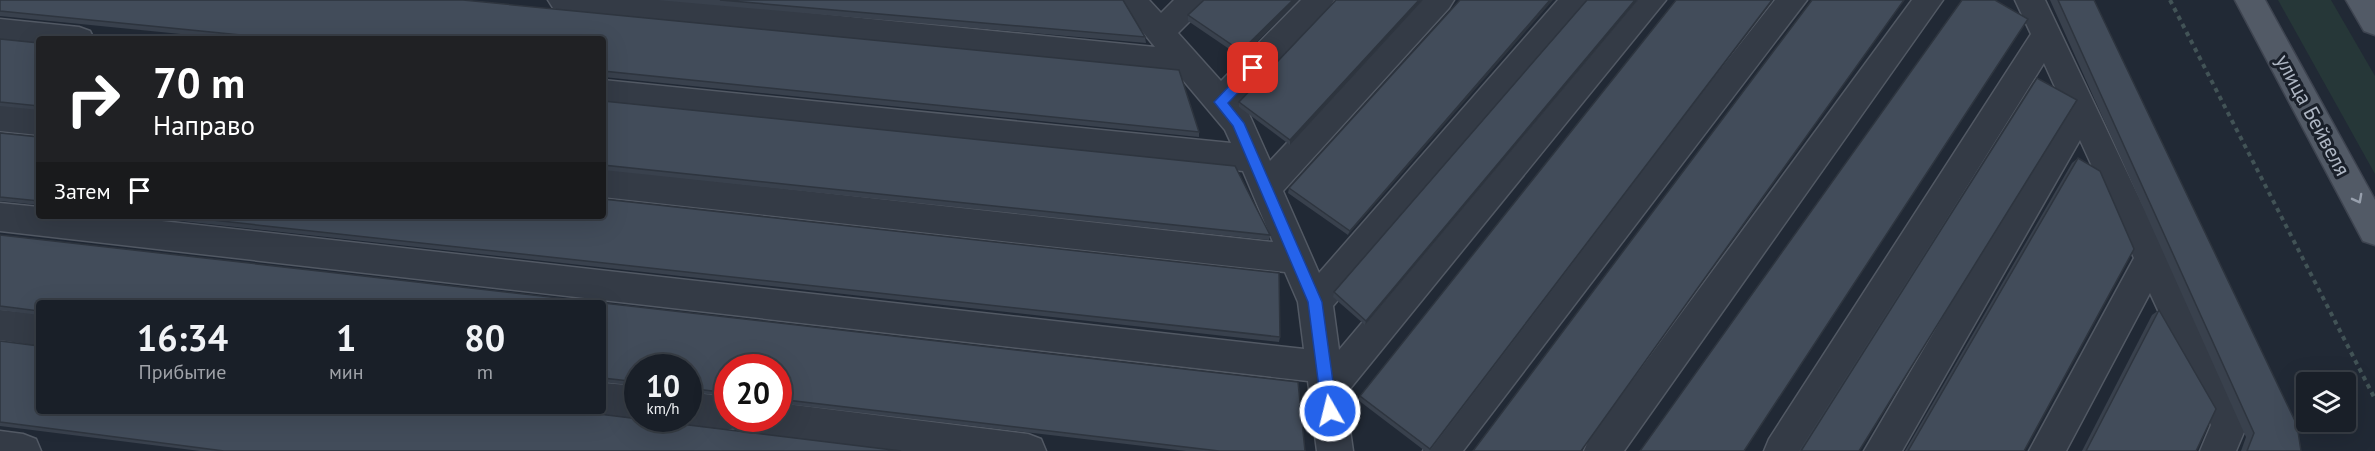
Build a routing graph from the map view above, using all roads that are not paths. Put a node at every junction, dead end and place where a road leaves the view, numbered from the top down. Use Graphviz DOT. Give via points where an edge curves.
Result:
graph roads {
  1 [pos="563,0"];
  2 [pos="1132,0"];
  3 [pos="1193,0"];
  4 [pos="1319,0"];
  5 [pos="1439,0"];
  6 [pos="1575,0"];
  7 [pos="1651,0"];
  8 [pos="1792,0"];
  9 [pos="1928,0"];
  10 [pos="2030,0"];
  11 [pos="2250,0"];
  12 [pos="2361,0"];
  13 [pos="2375,23"];
  14 [pos="0,31"];
  15 [pos="1160,32"];
  16 [pos="2046,35"];
  17 [pos="49,36"];
  18 [pos="1185,62"];
  19 [pos="606,92"];
  20 [pos="1220,102"];
  21 [pos="2081,110"];
  22 [pos="0,118"];
  23 [pos="36,122"];
  24 [pos="1259,173"];
  25 [pos="606,183"];
  26 [pos="0,217"];
  27 [pos="2375,231"];
  28 [pos="1296,258"];
  29 [pos="2151,259"];
  30 [pos="1315,302"];
  31 [pos="0,325"];
  32 [pos="36,330"];
  33 [pos="1326,379"];
  34 [pos="606,399"];
  35 [pos="624,401"];
  36 [pos="792,422"];
  37 [pos="0,448"];
  38 [pos="23,451"];
  39 [pos="1028,451"];
  40 [pos="1335,451"];
  41 [pos="1441,451"];
  42 [pos="1602,451"];
  43 [pos="1782,451"];
  44 [pos="1882,451"];
  45 [pos="2047,451"];
  46 [pos="2218,451"];
  1 -- 18 [label="lane"];
  2 -- 15 [label="lane"];
  3 -- 15 [label="lane"];
  4 -- 20 [label="lane"];
  5 -- 24 [label="lane"];
  6 -- 30 [label="lane"];
  7 -- 33 [label="lane"];
  8 -- 41 [label="lane"];
  9 -- 42 [label="lane"];
  10 -- 16 [label="lane"];
  11 -- 27 [label="main road, улица Бейвеля, one-way"];
  12 -- 13 [label="main road"];
  14 -- 17 [label="lane"];
  15 -- 18 [label="lane"];
  16 -- 21 [label="lane"];
  16 -- 43 [label="lane"];
  18 -- 20 [label="lane"];
  19 -- 24 [label="lane"];
  20 -- 24 [label="lane" via="1238,123"];
  21 -- 29 [label="lane"];
  21 -- 44 [label="lane"];
  22 -- 23 [label="lane"];
  24 -- 28 [label="lane"];
  25 -- 28 [label="lane"];
  26 -- 33 [label="lane"];
  28 -- 30 [label="lane"];
  29 -- 45 [label="lane"];
  29 -- 46 [label="lane" via="2229,425"];
  30 -- 33 [label="lane"];
  31 -- 32 [label="lane"];
  33 -- 40 [label="lane"];
  34 -- 35 [label="lane"];
  36 -- 39 [label="lane"];
  37 -- 38 [label="lane"];
}
